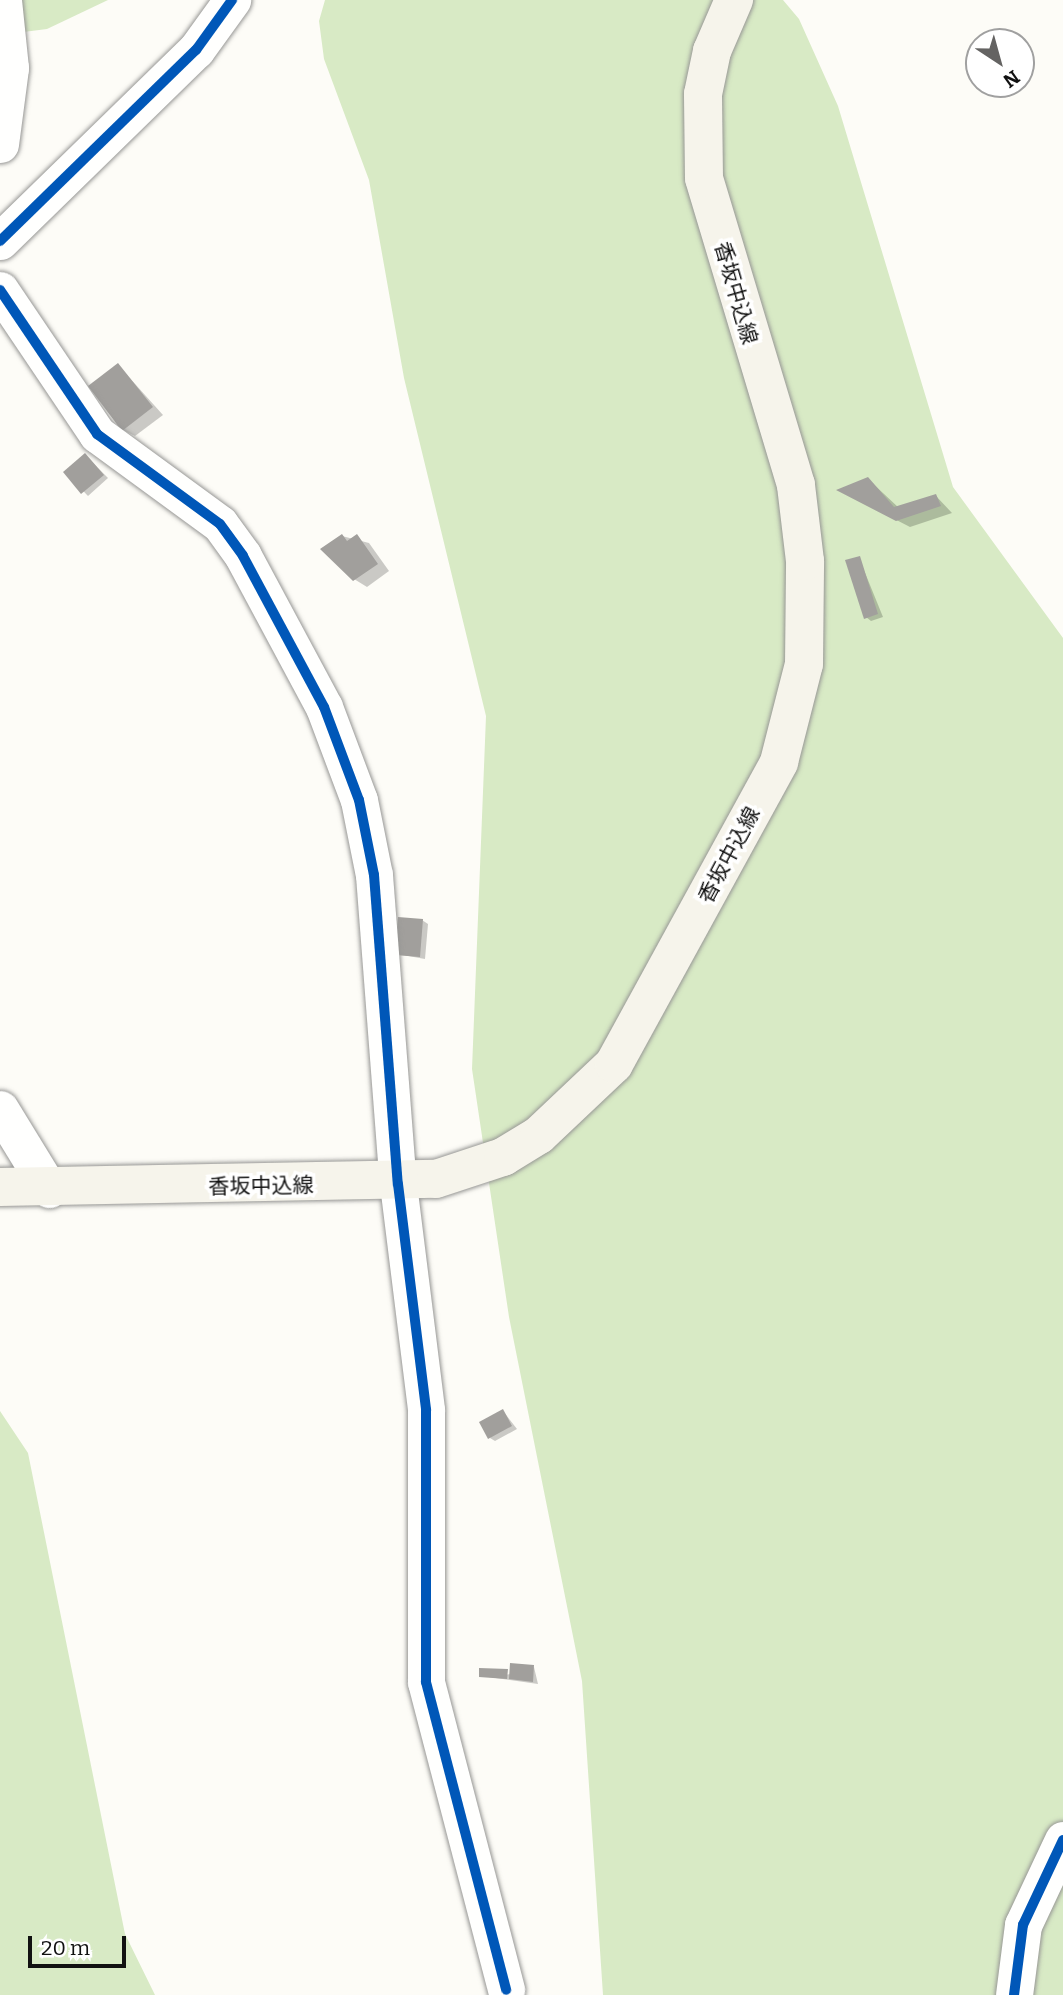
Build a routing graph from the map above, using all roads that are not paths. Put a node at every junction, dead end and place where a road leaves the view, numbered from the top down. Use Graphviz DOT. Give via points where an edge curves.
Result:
graph roads {
  1 [pos="3,0"];
  2 [pos="232,0"];
  3 [pos="734,0"];
  4 [pos="0,144"];
  5 [pos="0,241"];
  6 [pos="0,290"];
  7 [pos="0,1109"];
  8 [pos="398,1184"];
  9 [pos="0,1187"];
  10 [pos="49,1189"];
  11 [pos="1063,1840"];
  12 [pos="506,1990"];
  13 [pos="1014,1995"];
  1 -- 4 [label="street" via="10,68"];
  2 -- 5 [label="street" via="196,50"];
  3 -- 8 [label="main road, 香坂中込線" via="712,51 703,94 704,178 796,485 805,561 804,664 793,713 779,762 614,1064 579,1102 503,1157"];
  6 -- 8 [label="street" via="97,434 220,524 243,555 340,742 374,875"];
  7 -- 10 [label="street"];
  8 -- 10 [label="main road, 香坂中込線"];
  8 -- 12 [label="street" via="426,1410 426,1682"];
  9 -- 10 [label="main road, 香坂中込線"];
  11 -- 13 [label="street" via="1023,1926"];
}
